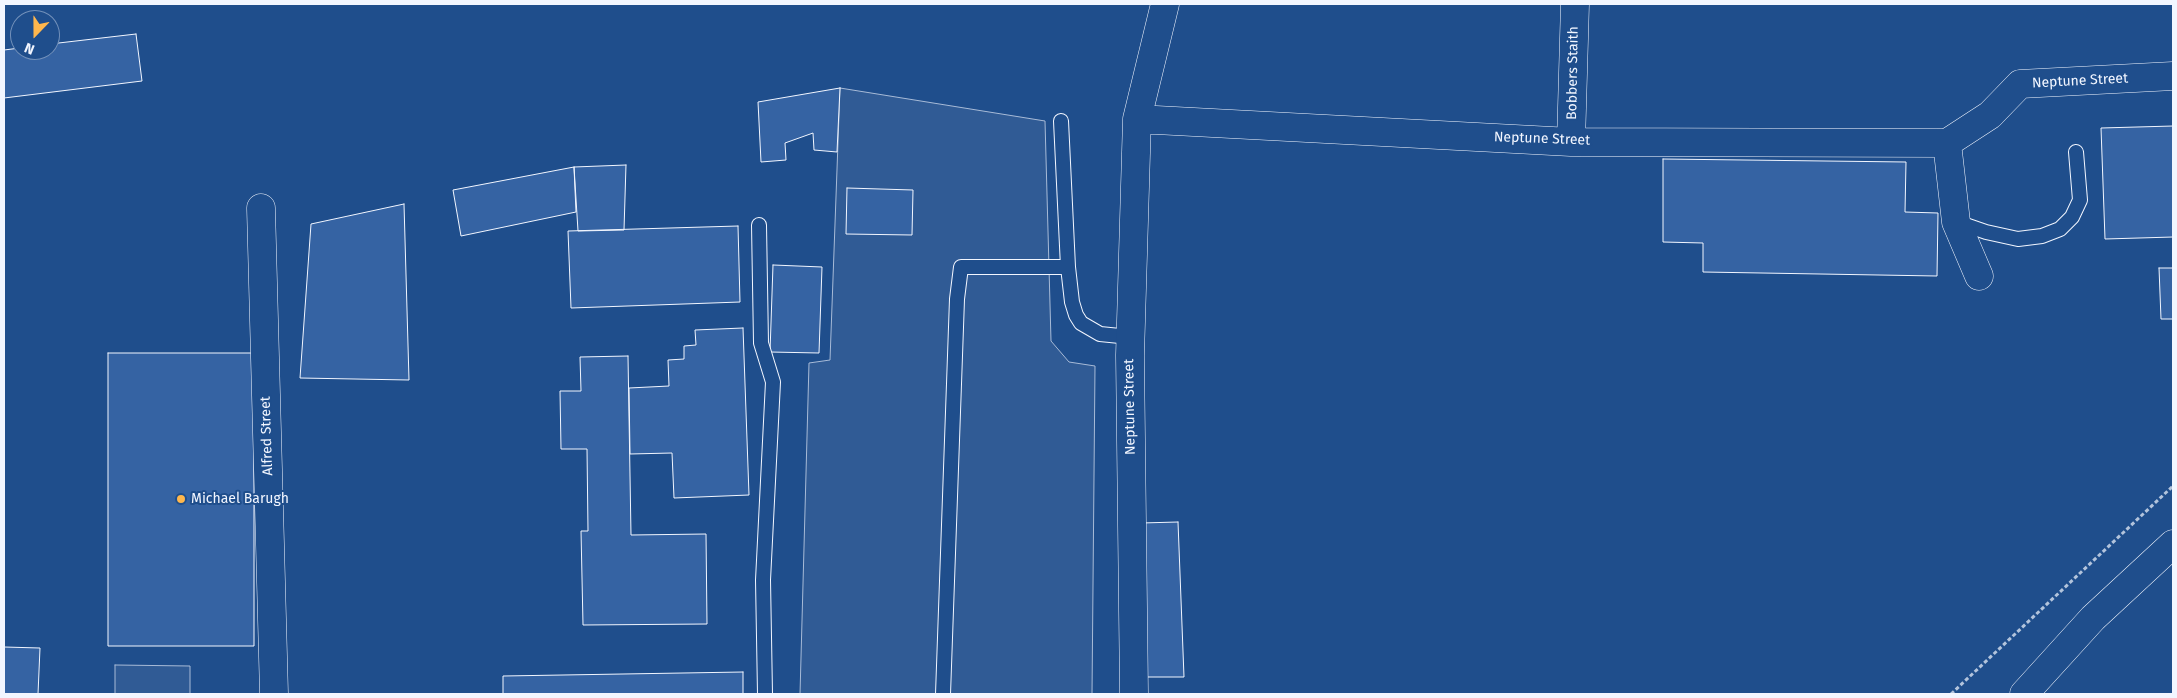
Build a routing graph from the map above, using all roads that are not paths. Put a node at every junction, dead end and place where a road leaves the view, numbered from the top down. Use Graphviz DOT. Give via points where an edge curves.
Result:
graph roads {
  1 [pos="1165,4"];
  2 [pos="1575,4"];
  3 [pos="2173,76"];
  4 [pos="1138,119"];
  5 [pos="1061,121"];
  6 [pos="1571,142"];
  7 [pos="1947,143"];
  8 [pos="2076,152"];
  9 [pos="261,208"];
  10 [pos="1956,222"];
  11 [pos="758,225"];
  12 [pos="1068,267"];
  13 [pos="1979,276"];
  14 [pos="1130,337"];
  15 [pos="2173,544"];
  16 [pos="274,694"];
  17 [pos="765,694"];
  18 [pos="943,694"];
  19 [pos="1134,694"];
  20 [pos="2024,694"];
  1 -- 4 [label="main road, Neptune Street"];
  2 -- 6 [label="main road, Bobbers Staith"];
  3 -- 7 [label="main road, Neptune Street" via="2020,84 1990,115"];
  4 -- 6 [label="main road, Neptune Street"];
  4 -- 14 [label="main road, Neptune Street"];
  5 -- 12 [label="lane"];
  6 -- 7 [label="main road, Neptune Street"];
  7 -- 10 [label="main road"];
  8 -- 10 [label="lane" via="2080,200 2072,217 2060,229 2042,236 2018,239"];
  9 -- 16 [label="main road, Alfred Street"];
  10 -- 13 [label="main road"];
  11 -- 17 [label="lane" via="761,343 772,382 763,580"];
  12 -- 14 [label="lane" via="1072,302 1081,323 1100,334"];
  12 -- 18 [label="lane" via="961,267 957,299"];
  14 -- 19 [label="main road, Neptune Street"];
  15 -- 20 [label="main road" via="2093,618"];
}
